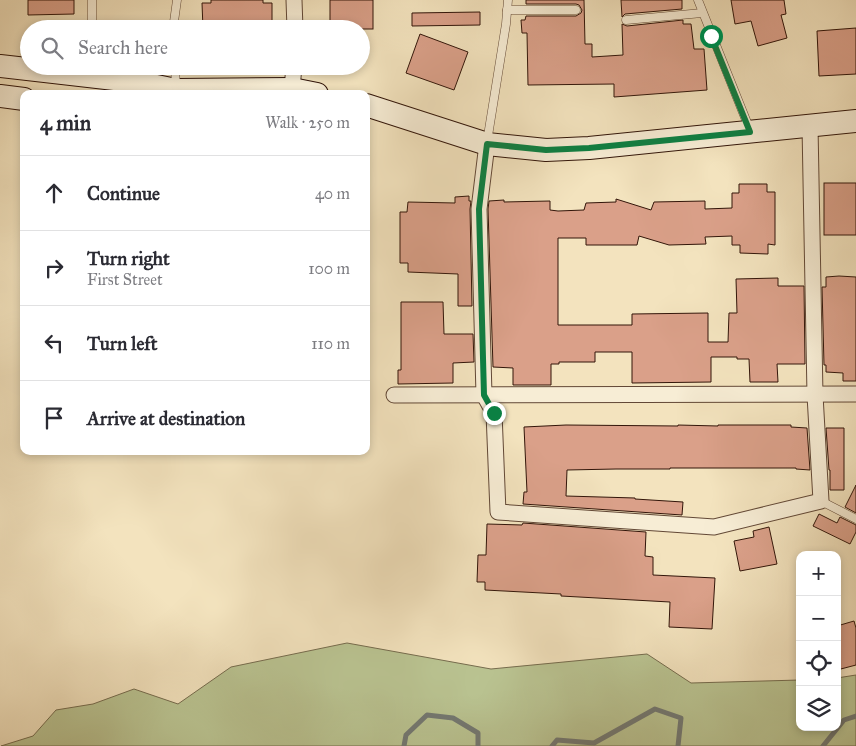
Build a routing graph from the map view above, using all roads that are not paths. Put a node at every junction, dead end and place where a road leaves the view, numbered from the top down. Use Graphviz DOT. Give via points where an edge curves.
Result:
graph roads {
  1 [pos="92,0"];
  2 [pos="177,0"];
  3 [pos="294,0"];
  4 [pos="508,0"];
  5 [pos="698,0"];
  6 [pos="507,10"];
  7 [pos="576,10"];
  8 [pos="702,13"];
  9 [pos="92,20"];
  10 [pos="174,20"];
  11 [pos="295,20"];
  12 [pos="626,20"];
  13 [pos="0,66"];
  14 [pos="20,67"];
  15 [pos="109,75"];
  16 [pos="173,75"];
  17 [pos="293,75"];
  18 [pos="162,90"];
  19 [pos="169,90"];
  20 [pos="292,90"];
  21 [pos="0,96"];
  22 [pos="20,98"];
  23 [pos="370,106"];
  24 [pos="856,121"];
  25 [pos="810,126"];
  26 [pos="750,132"];
  27 [pos="487,144"];
  28 [pos="856,394"];
  29 [pos="394,395"];
  30 [pos="484,395"];
  31 [pos="815,395"];
  32 [pos="821,501"];
  33 [pos="856,519"];
  1 -- 9 [label="lane"];
  2 -- 10 [label="lane"];
  3 -- 11 [label="street"];
  4 -- 6 [label="lane"];
  5 -- 8 [label="lane"];
  6 -- 7 [label="lane"];
  6 -- 27 [label="lane"];
  8 -- 12 [label="lane"];
  8 -- 26 [label="lane"];
  13 -- 14 [label="street"];
  15 -- 18 [label="street"];
  16 -- 19 [label="lane"];
  17 -- 20 [label="street"];
  21 -- 22 [label="street"];
  23 -- 27 [label="street"];
  24 -- 25 [label="street"];
  25 -- 26 [label="street"];
  25 -- 31 [label="street"];
  26 -- 27 [label="street" via="546,150"];
  27 -- 30 [label="street" via="479,209"];
  28 -- 31 [label="street"];
  29 -- 30 [label="street"];
  30 -- 31 [label="street"];
  30 -- 32 [label="street" via="494,413 498,512 714,527"];
  31 -- 32 [label="street"];
  32 -- 33 [label="lane"];
}
